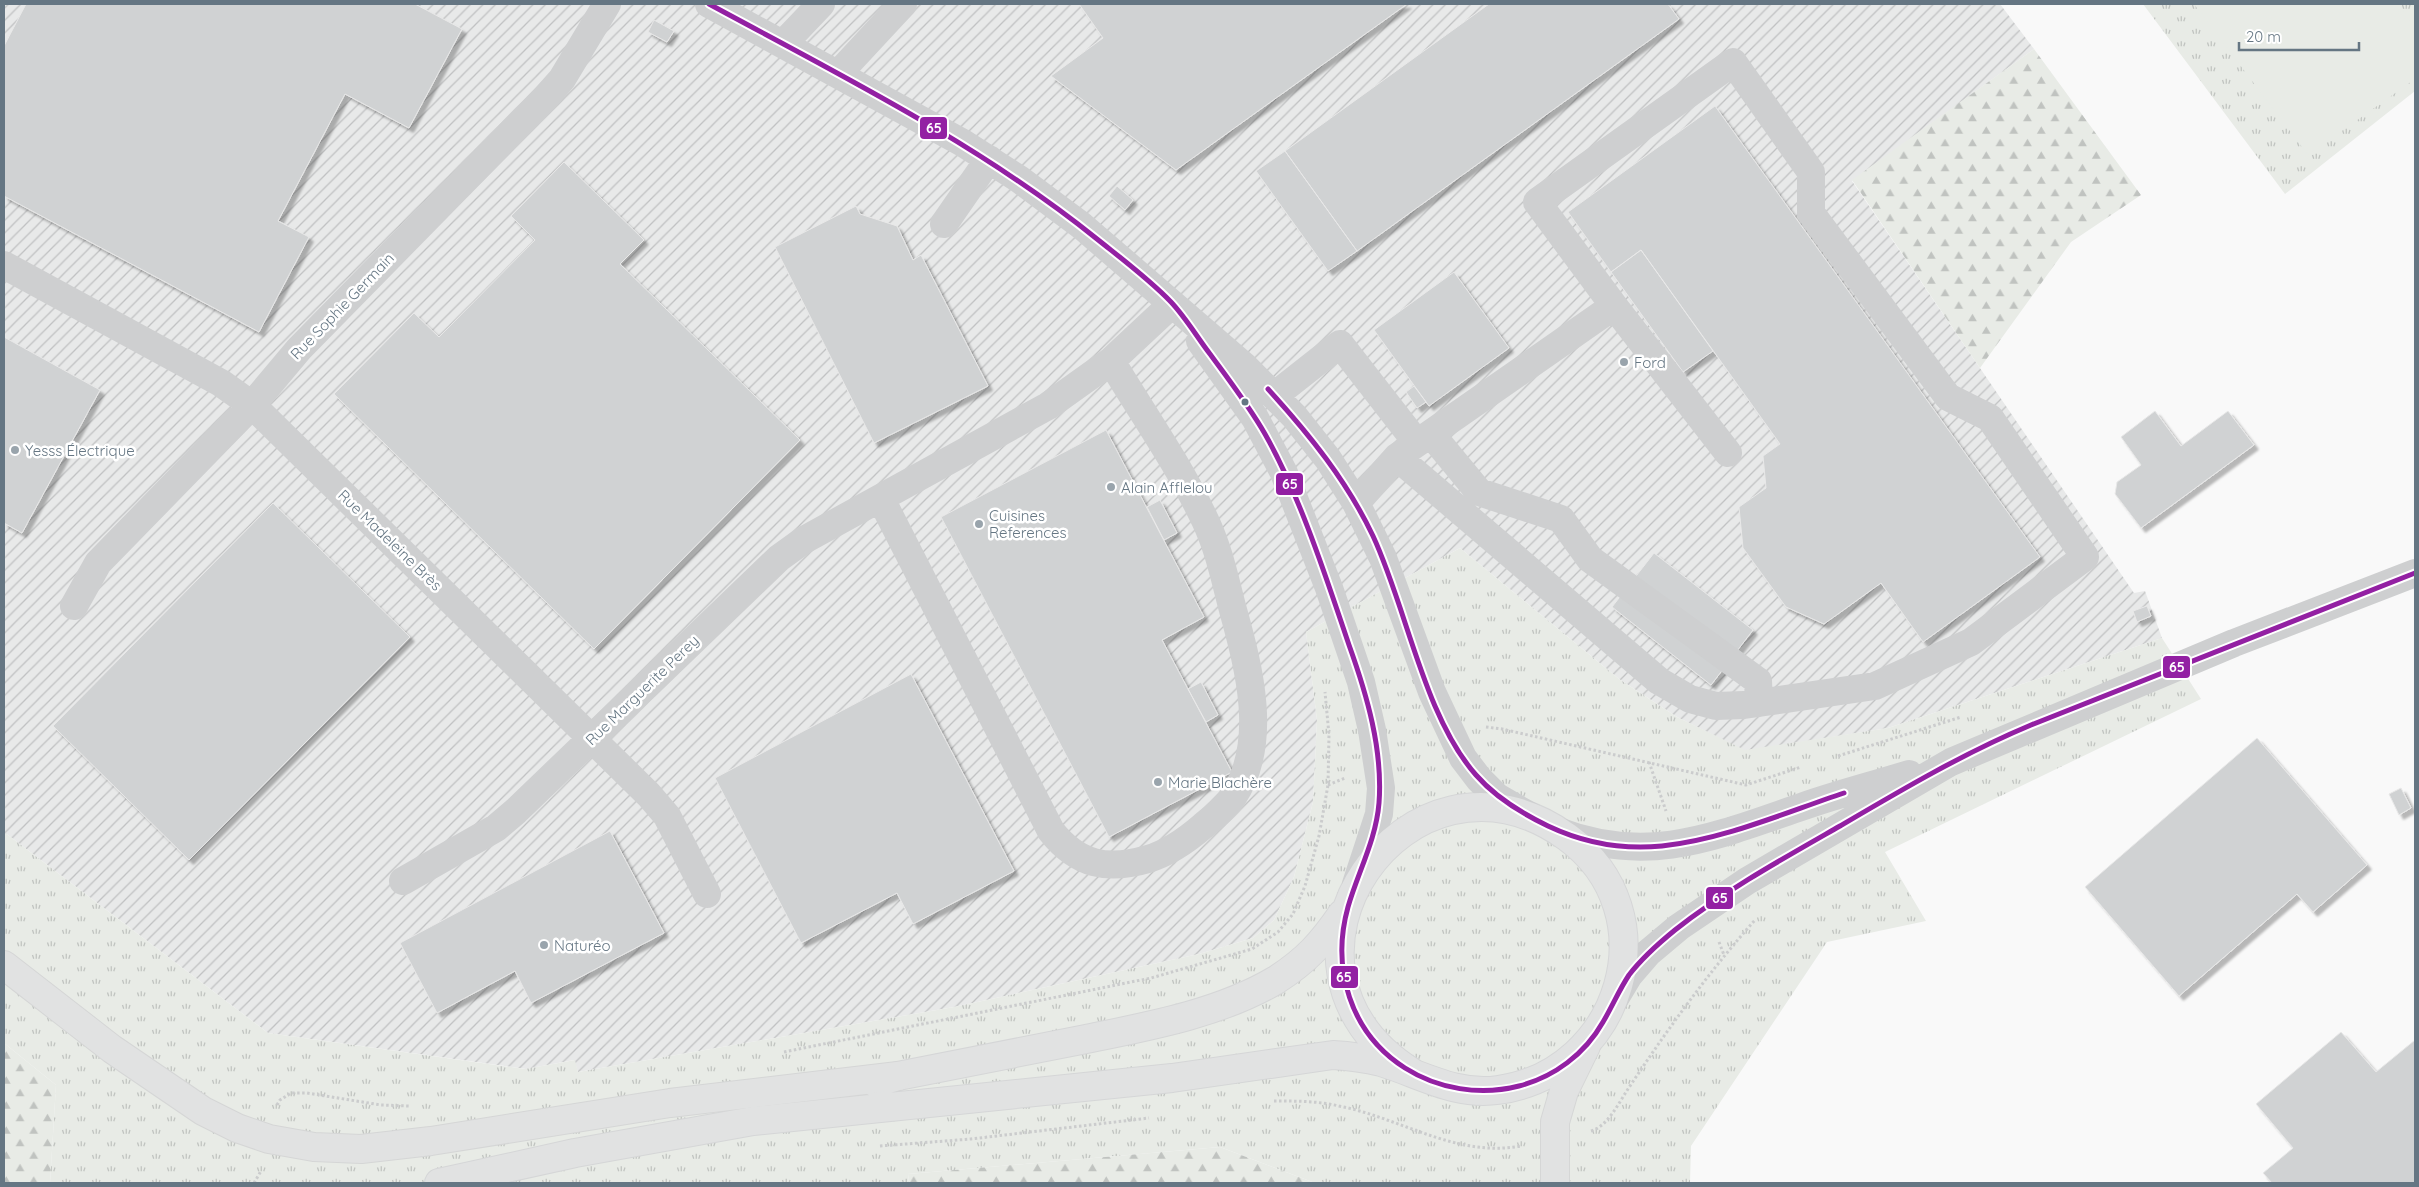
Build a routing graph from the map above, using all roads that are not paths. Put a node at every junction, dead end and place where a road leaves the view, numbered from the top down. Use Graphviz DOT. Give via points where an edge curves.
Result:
graph roads {
  1 [pos="607,4"];
  2 [pos="709,4"];
  3 [pos="821,4"];
  4 [pos="902,4"];
  5 [pos="782,44"];
  6 [pos="838,74"];
  7 [pos="989,159"];
  8 [pos="944,224"];
  9 [pos="4,265"];
  10 [pos="1172,304"];
  11 [pos="1614,306"];
  12 [pos="1111,361"];
  13 [pos="1274,396"];
  14 [pos="252,405"];
  15 [pos="1415,445"];
  16 [pos="1728,453"];
  17 [pos="881,499"];
  18 [pos="1356,503"];
  19 [pos="2415,573"];
  20 [pos="74,606"];
  21 [pos="1759,703"];
  22 [pos="593,739"];
  23 [pos="1951,762"];
  24 [pos="1547,825"];
  25 [pos="403,881"];
  26 [pos="707,894"];
  27 [pos="1350,898"];
  28 [pos="4,965"];
  29 [pos="1613,1002"];
  30 [pos="1586,1046"];
  31 [pos="1413,1073"];
  32 [pos="898,1076"];
  33 [pos="753,1121"];
  34 [pos="439,1183"];
  35 [pos="1555,1183"];
  1 -- 14 [label="street, Rue Sophie Germain" via="566,72 546,97 299,349"];
  2 -- 5 [label="street"];
  3 -- 5 [label="street"];
  4 -- 6 [label="street"];
  5 -- 6 [label="street"];
  6 -- 7 [label="street"];
  7 -- 8 [label="street"];
  7 -- 10 [label="street" via="1082,226"];
  9 -- 14 [label="street, Rue Madeleine Brès" via="221,383"];
  10 -- 12 [label="street, Rue Marguerite Perey"];
  10 -- 13 [label="street"];
  10 -- 27 [label="street" via="1255,418 1284,473 1361,682 1381,788 1379,814"];
  11 -- 15 [label="street"];
  11 -- 16 [label="street"];
  11 -- 21 [label="street" via="1537,202 1733,62 1810,172 1811,213 1948,397 1990,418 2086,557 1971,642 1875,686"];
  12 -- 17 [label="street, Rue Marguerite Perey" via="1048,406"];
  12 -- 17 [label="street" via="1186,481 1206,522 1220,558 1245,655 1253,720 1251,749 1241,783 1232,799 1189,838 1150,858 1124,864 1102,864 1079,857 1065,848 1051,831"];
  13 -- 15 [label="street" via="1340,344"];
  13 -- 18 [label="street" via="1328,459"];
  14 -- 20 [label="street, Rue Sophie Germain" via="98,563"];
  14 -- 22 [label="street, Rue Madeleine Brès"];
  15 -- 18 [label="street"];
  15 -- 21 [label="street" via="1479,492 1561,519 1590,559 1758,681"];
  15 -- 21 [label="street" via="1659,681 1690,699 1716,706"];
  17 -- 22 [label="street, Rue Marguerite Perey" via="804,540 779,558"];
  18 -- 24 [label="street" via="1383,558 1432,692 1463,758 1497,797"];
  19 -- 23 [label="street" via="2198,658"];
  22 -- 25 [label="street, Rue Marguerite Perey" via="496,828"];
  22 -- 26 [label="street, Rue Madeleine Brès" via="668,816"];
  23 -- 24 [label="street" via="1678,844 1619,847 1582,840"];
  23 -- 29 [label="street" via="1746,881 1679,927 1629,974"];
  24 -- 27 [label="main road" via="1496,809 1432,817 1395,838 1379,852"];
  24 -- 29 [label="main road" via="1574,843 1602,874 1619,914 1623,952"];
  27 -- 31 [label="main road" via="1340,950 1354,1012 1373,1041"];
  27 -- 32 [label="main road" via="1323,942 1301,962 1275,980 1227,1002 1160,1024"];
  28 -- 32 [label="main road" via="112,1049 203,1111 269,1139 314,1147 361,1149 431,1141 670,1103"];
  29 -- 30 [label="main road" via="1602,1025"];
  30 -- 31 [label="main road" via="1545,1077 1496,1091 1444,1086"];
  30 -- 35 [label="main road" via="1564,1091 1555,1122"];
  31 -- 33 [label="main road" via="1359,1057 1333,1055 1172,1078"];
  32 -- 33 [label="main road"];
  33 -- 34 [label="main road"];
}
